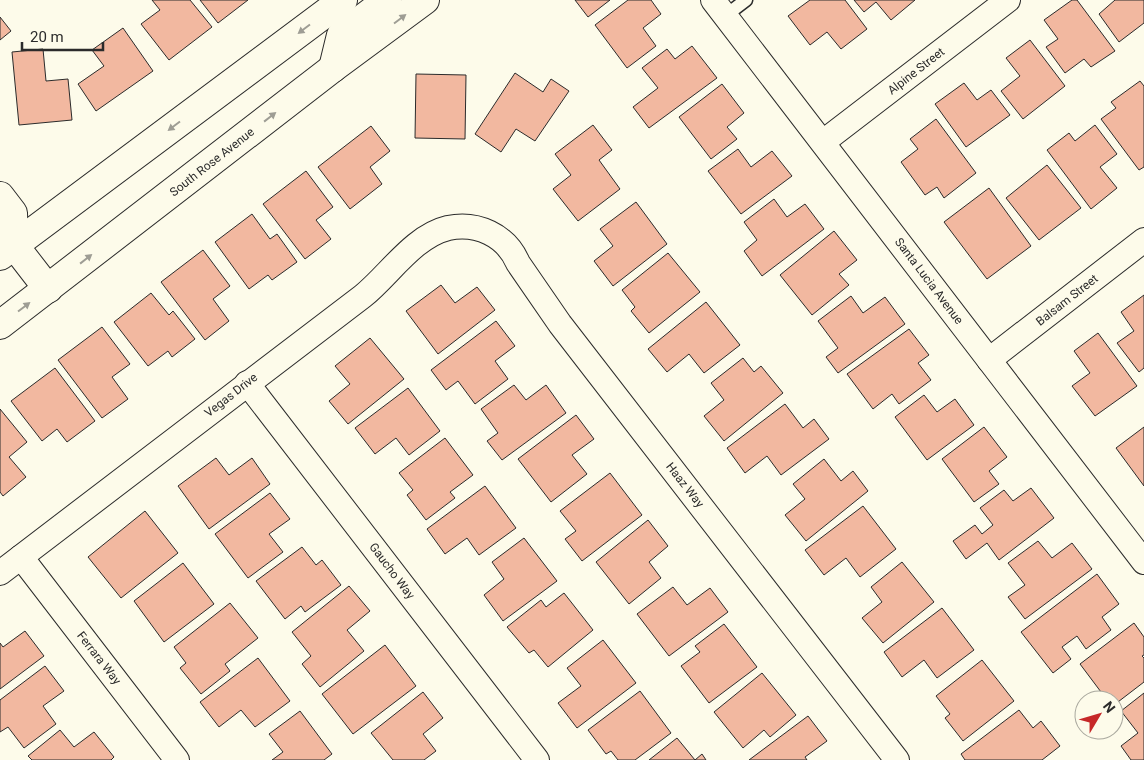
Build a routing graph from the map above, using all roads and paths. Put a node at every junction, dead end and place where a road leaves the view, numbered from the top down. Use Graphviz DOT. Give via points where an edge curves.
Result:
graph roads {
  1 [pos="343,0"];
  2 [pos="387,0"];
  3 [pos="425,0"];
  4 [pos="746,0"];
  5 [pos="1008,0"];
  6 [pos="719,8"];
  7 [pos="333,68"];
  8 [pos="823,142"];
  9 [pos="0,196"];
  10 [pos="464,226"];
  11 [pos="1144,240"];
  12 [pos="5,247"];
  13 [pos="48,289"];
  14 [pos="0,324"];
  15 [pos="989,360"];
  16 [pos="248,383"];
  17 [pos="21,557"];
  18 [pos="1144,562"];
  19 [pos="0,573"];
  20 [pos="177,760"];
  21 [pos="537,760"];
  22 [pos="897,760"];
  1 -- 12 [label="main road, one-way"];
  2 -- 7 [label="main road" via="341,34"];
  7 -- 3 [label="main road, South Rose Avenue, one-way"];
  4 -- 6 [label="lane"];
  5 -- 8 [label="street, Alpine Street"];
  6 -- 8 [label="street, Santa Lucia Avenue"];
  13 -- 7 [label="main road, South Rose Avenue, one-way"];
  8 -- 15 [label="street, Santa Lucia Avenue"];
  9 -- 12 [label="main road" via="12,213"];
  10 -- 16 [label="street, Vegas Drive" via="446,228 423,239 365,294"];
  10 -- 22 [label="street, Haaz Way" via="480,228 502,240 514,254 560,324"];
  11 -- 15 [label="street, Balsam Street"];
  12 -- 13 [label="main road"];
  14 -- 13 [label="main road, South Rose Avenue, one-way"];
  15 -- 18 [label="street, Santa Lucia Avenue"];
  16 -- 17 [label="street, Vegas Drive"];
  16 -- 21 [label="street, Gaucho Way"];
  17 -- 19 [label="street, Vegas Drive"];
  17 -- 20 [label="street, Ferrara Way"];
}
